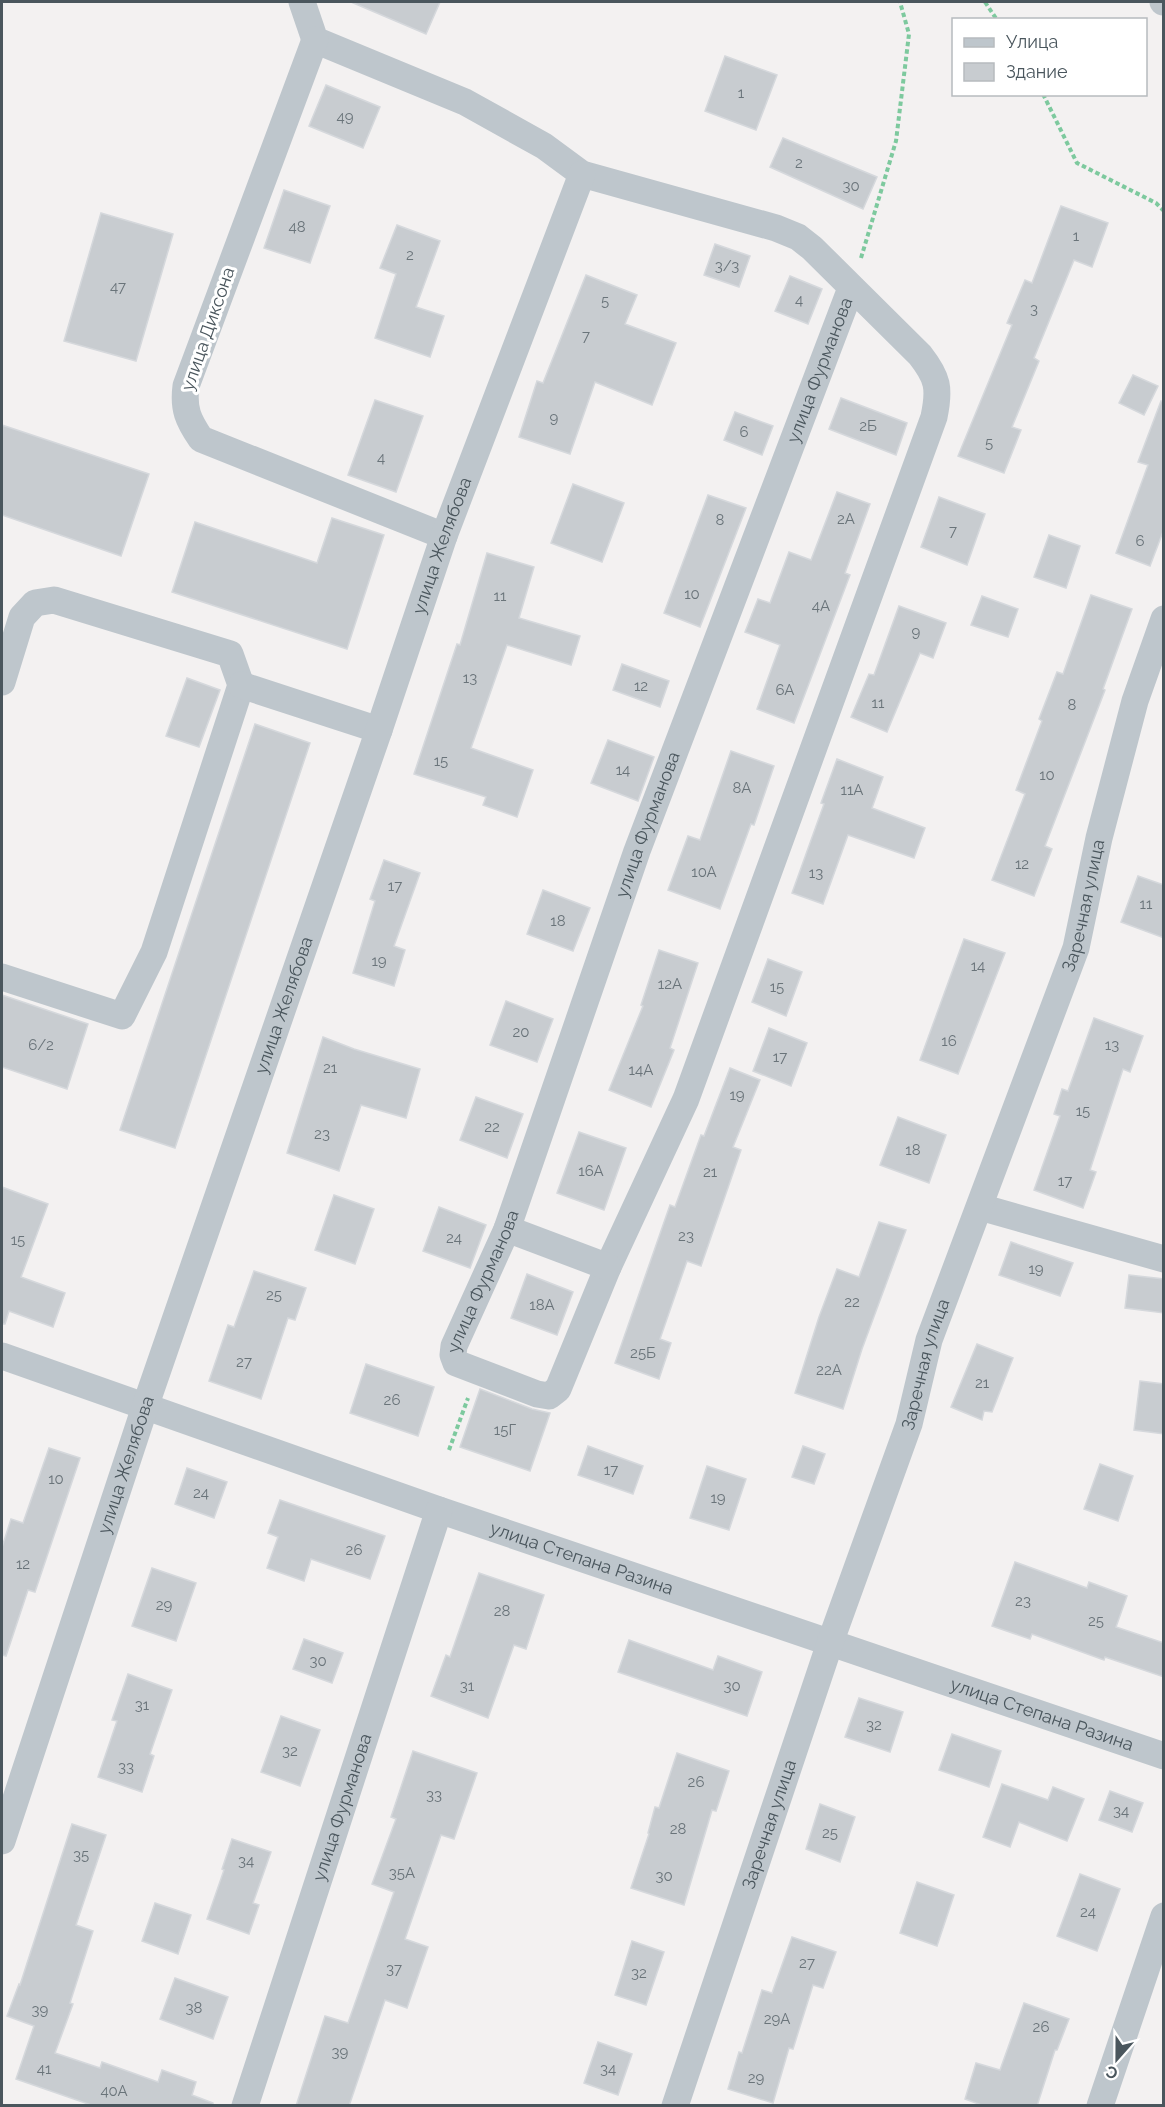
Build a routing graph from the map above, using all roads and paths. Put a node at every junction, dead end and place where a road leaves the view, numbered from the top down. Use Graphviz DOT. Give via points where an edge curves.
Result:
graph roads {
  1 [pos="302,2"];
  2 [pos="900,2"];
  3 [pos="985,2"];
  4 [pos="996,18"];
  5 [pos="315,40"];
  6 [pos="1043,96"];
  7 [pos="582,174"];
  8 [pos="1164,211"];
  9 [pos="851,288"];
  10 [pos="444,536"];
  11 [pos="1164,619"];
  12 [pos="2,682"];
  13 [pos="242,685"];
  14 [pos="379,730"];
  15 [pos="2,977"];
  16 [pos="980,1207"];
  17 [pos="507,1229"];
  18 [pos="1164,1259"];
  19 [pos="608,1267"];
  20 [pos="2,1356"];
  21 [pos="456,1363"];
  22 [pos="145,1407"];
  23 [pos="449,1450"];
  24 [pos="439,1510"];
  25 [pos="830,1643"];
  26 [pos="1164,1756"];
  27 [pos="2,1841"];
  28 [pos="1164,1916"];
  29 [pos="245,2106"];
  30 [pos="675,2106"];
  31 [pos="1100,2106"];
  1 -- 5 [label="street"];
  2 -- 9 [label="path" via="909,34 896,141"];
  3 -- 4 [label="path"];
  5 -- 7 [label="street" via="465,102 544,146"];
  5 -- 10 [label="street, улица Диксона" via="183,402 189,422 201,439"];
  6 -- 8 [label="path" via="1077,163 1156,203"];
  7 -- 9 [label="street, улица Фурманова" via="798,237"];
  7 -- 10 [label="street, улица Желябова"];
  9 -- 17 [label="street, улица Фурманова" via="637,850"];
  9 -- 19 [label="street, улица Фурманова" via="933,372 938,397 934,417 686,1099"];
  10 -- 14 [label="street, улица Желябова"];
  11 -- 16 [label="street, Заречная улица" via="1136,701 1102,826 1076,948"];
  12 -- 13 [label="street" via="22,617 35,603 54,600 230,654"];
  13 -- 14 [label="street"];
  13 -- 15 [label="street" via="154,952 122,1016"];
  14 -- 22 [label="street, улица Желябова"];
  16 -- 18 [label="street"];
  16 -- 25 [label="street, Заречная улица" via="929,1340 909,1424"];
  17 -- 19 [label="street"];
  17 -- 21 [label="street, улица Фурманова" via="454,1346"];
  19 -- 21 [label="street, улица Фурманова" via="558,1389 549,1396"];
  20 -- 22 [label="street, улица Степана Разина"];
  21 -- 23 [label="path" via="457,1385 471,1390"];
  22 -- 24 [label="street, улица Степана Разина"];
  22 -- 27 [label="street, улица Желябова"];
  24 -- 25 [label="street, улица Степана Разина"];
  24 -- 29 [label="street, улица Фурманова"];
  25 -- 26 [label="street, улица Степана Разина"];
  25 -- 30 [label="street, Заречная улица"];
  28 -- 31 [label="street"];
}
